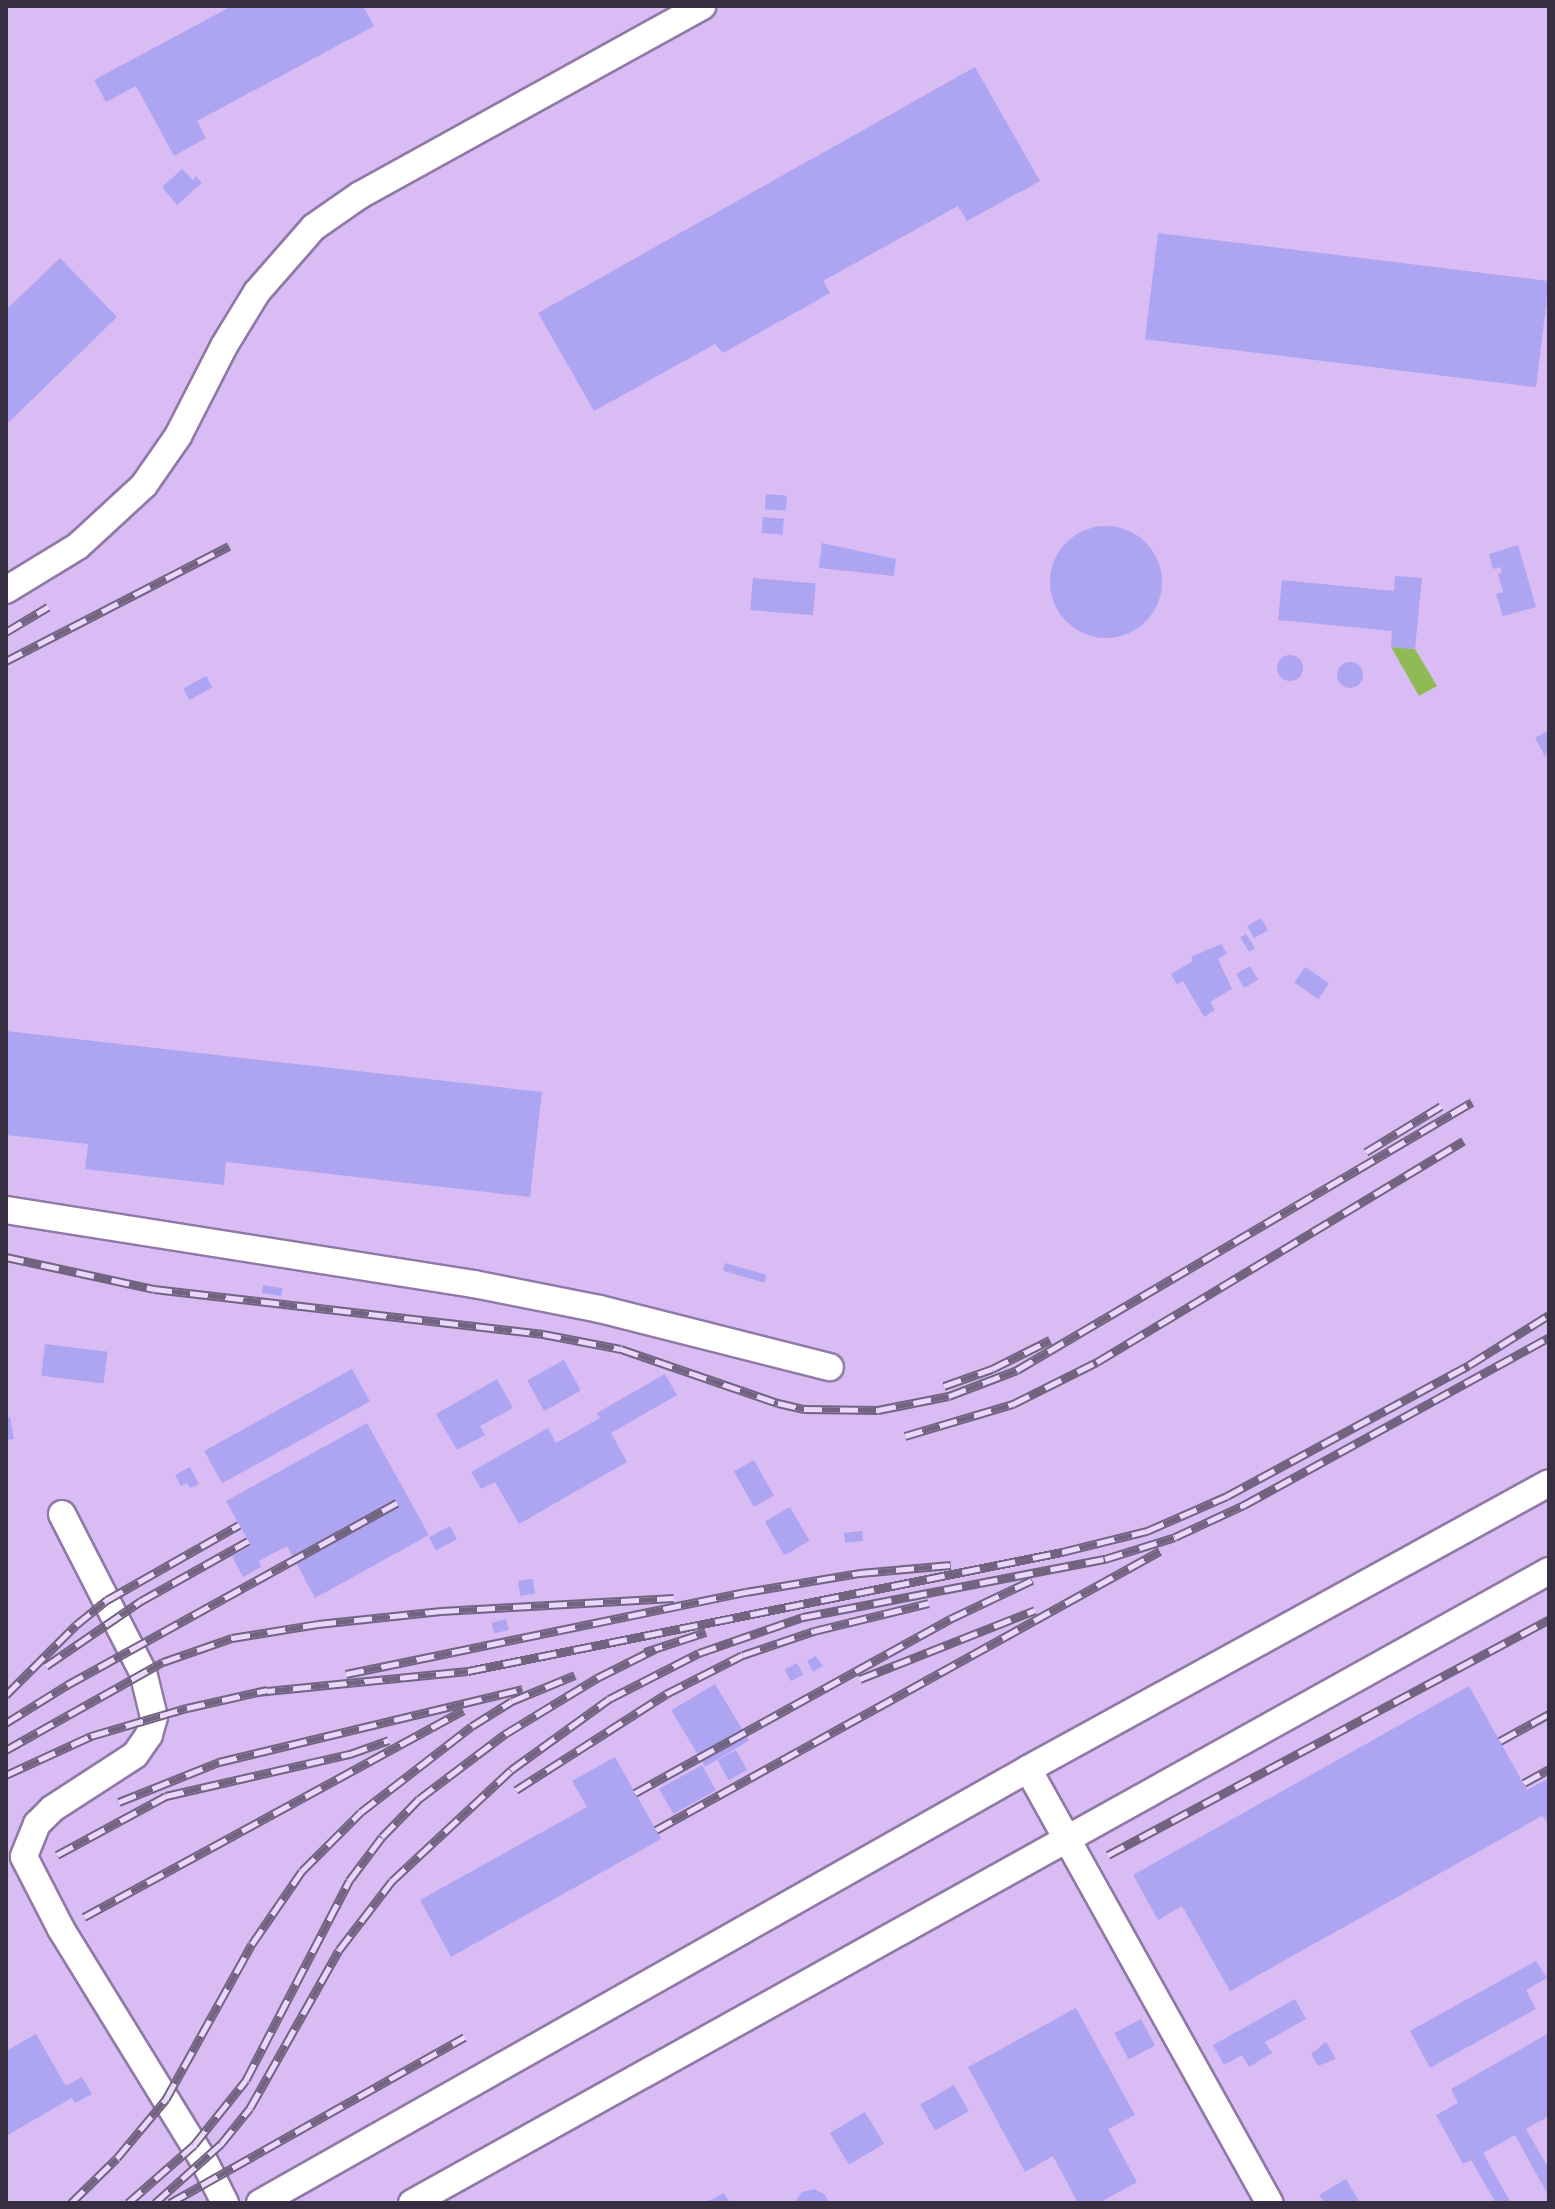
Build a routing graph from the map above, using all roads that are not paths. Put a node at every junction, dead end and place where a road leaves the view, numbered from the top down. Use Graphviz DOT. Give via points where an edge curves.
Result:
graph roads {
  1 [pos="702,6"];
  2 [pos="6,590"];
  3 [pos="6,1210"];
  4 [pos="830,1367"];
  5 [pos="1549,1483"];
  6 [pos="62,1514"];
  7 [pos="1549,1571"];
  8 [pos="1028,1769"];
  9 [pos="1066,1838"];
  10 [pos="225,2203"];
  11 [pos="260,2203"];
  12 [pos="412,2203"];
  13 [pos="1270,2203"];
  1 -- 2 [label="lane" via="360,195 314,227 257,292 178,436 144,485 78,546"];
  3 -- 4 [label="lane" via="474,1284 600,1309"];
  5 -- 8 [label="lane"];
  6 -- 10 [label="lane" via="143,1672 154,1717 135,1755 37,1824 24,1857 61,1929"];
  7 -- 9 [label="lane"];
  8 -- 9 [label="lane"];
  8 -- 11 [label="lane"];
  9 -- 12 [label="lane"];
  9 -- 13 [label="lane"];
}
